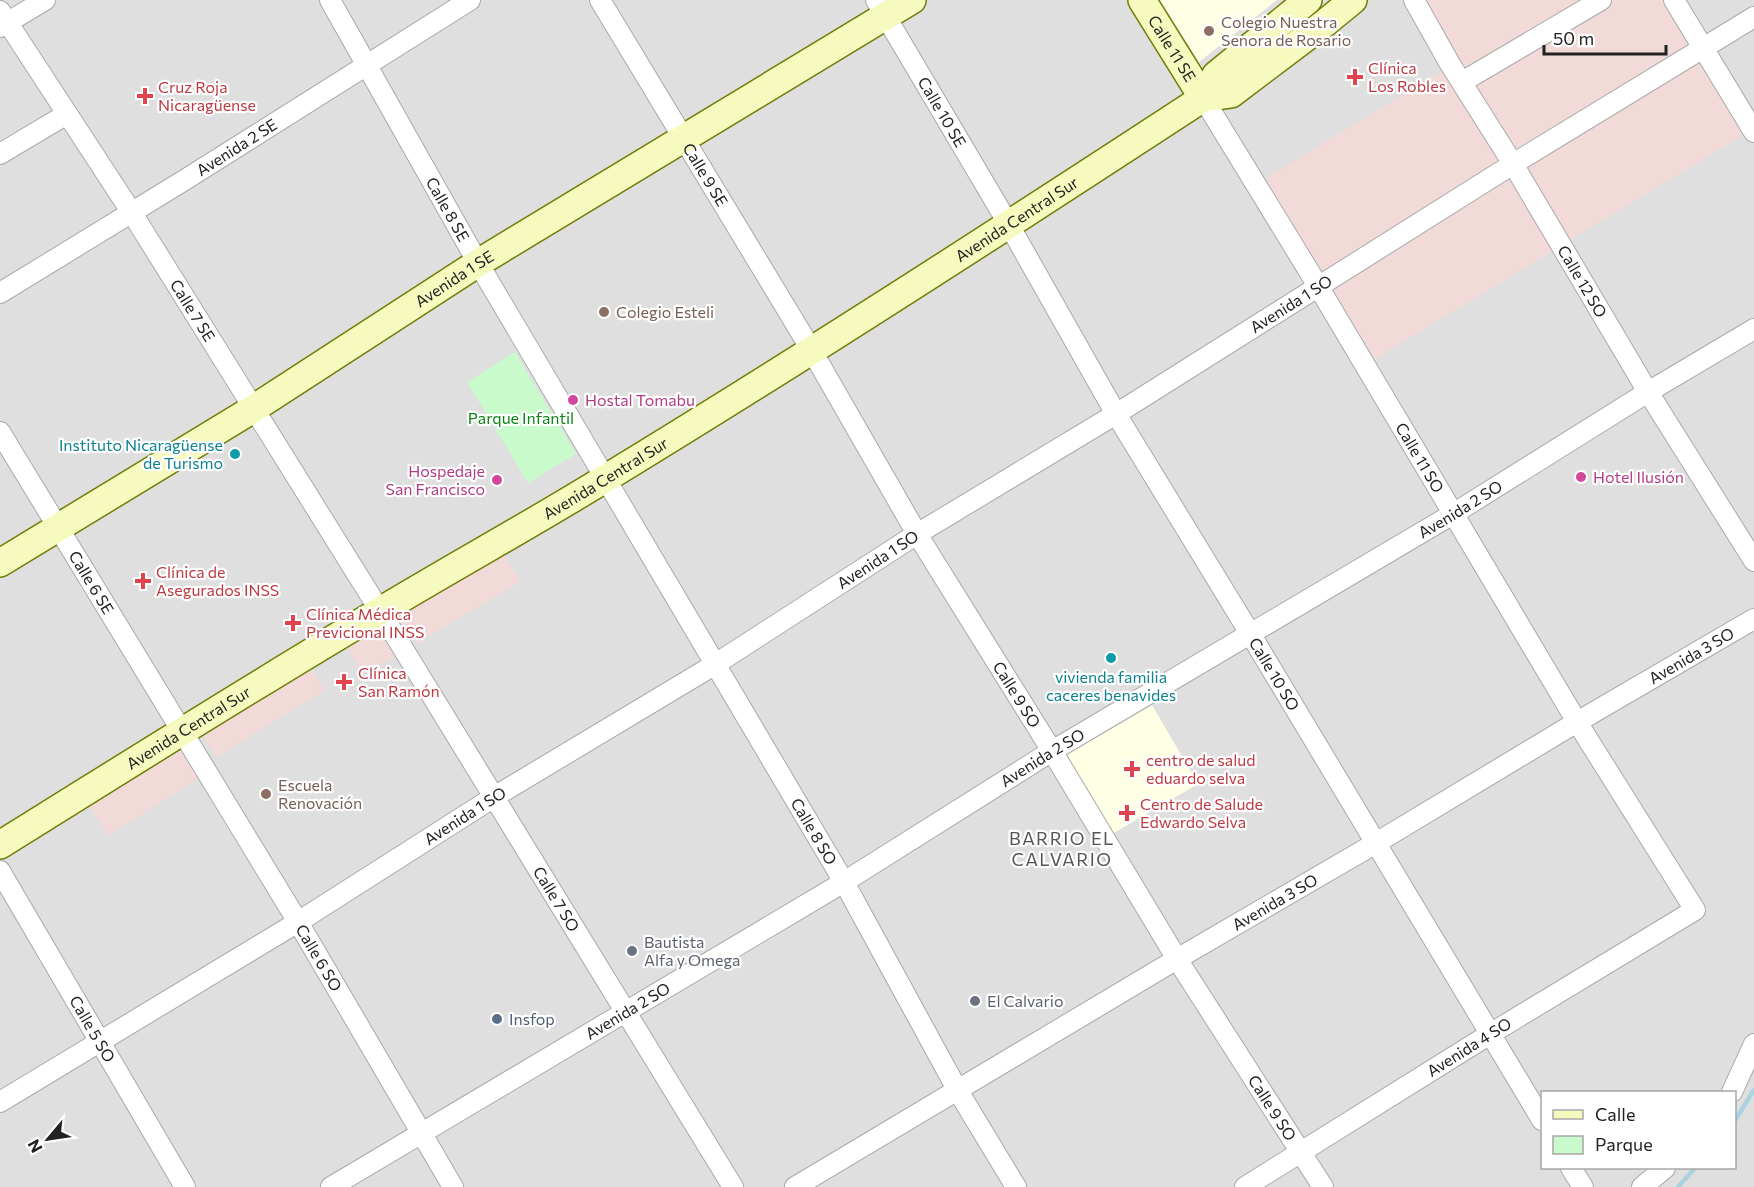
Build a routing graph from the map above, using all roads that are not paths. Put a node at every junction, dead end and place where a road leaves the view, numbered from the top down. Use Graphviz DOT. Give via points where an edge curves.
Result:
graph roads {
  1 [pos="45,0"];
  2 [pos="330,0"];
  3 [pos="470,0"];
  4 [pos="600,0"];
  5 [pos="912,0"];
  6 [pos="1142,0"];
  7 [pos="1308,0"];
  8 [pos="1353,0"];
  9 [pos="1414,0"];
  10 [pos="1601,0"];
  11 [pos="1674,0"];
  12 [pos="881,8"];
  13 [pos="1754,17"];
  14 [pos="2,21"];
  15 [pos="1703,48"];
  16 [pos="367,66"];
  17 [pos="1462,82"];
  18 [pos="1203,98"];
  19 [pos="67,114"];
  20 [pos="1754,132"];
  21 [pos="683,138"];
  22 [pos="0,154"];
  23 [pos="1513,164"];
  24 [pos="132,213"];
  25 [pos="1009,225"];
  26 [pos="477,263"];
  27 [pos="1318,286"];
  28 [pos="0,293"];
  29 [pos="1754,329"];
  30 [pos="812,351"];
  31 [pos="1647,392"];
  32 [pos="253,409"];
  33 [pos="1116,414"];
  34 [pos="0,432"];
  35 [pos="604,479"];
  36 [pos="1453,514"];
  37 [pos="59,527"];
  38 [pos="917,534"];
  39 [pos="1754,561"];
  40 [pos="0,563"];
  41 [pos="380,611"];
  42 [pos="1754,619"];
  43 [pos="1251,635"];
  44 [pos="714,664"];
  45 [pos="1577,722"];
  46 [pos="182,731"];
  47 [pos="1052,751"];
  48 [pos="494,797"];
  49 [pos="1376,843"];
  50 [pos="0,845"];
  51 [pos="0,871"];
  52 [pos="844,882"];
  53 [pos="1695,910"];
  54 [pos="298,922"];
  55 [pos="1177,959"];
  56 [pos="625,1011"];
  57 [pos="1490,1034"];
  58 [pos="99,1041"];
  59 [pos="1754,1044"];
  60 [pos="958,1091"];
  61 [pos="1732,1091"];
  62 [pos="0,1102"];
  63 [pos="1541,1118"];
  64 [pos="422,1133"];
  65 [pos="1301,1152"];
  66 [pos="1572,1169"];
  67 [pos="1663,1169"];
  68 [pos="185,1187"];
  69 [pos="331,1187"];
  70 [pos="453,1187"];
  71 [pos="733,1187"];
  72 [pos="795,1187"];
  73 [pos="1016,1187"];
  74 [pos="1245,1187"];
  75 [pos="1323,1187"];
  76 [pos="1583,1187"];
  77 [pos="1642,1187"];
  1 -- 14 [label="street"];
  2 -- 16 [label="street, Calle 8 SE"];
  3 -- 16 [label="street, Avenida 2 SE"];
  4 -- 21 [label="street, Calle 9 SE"];
  5 -- 12 [label="street, Avenida 1 SE"];
  6 -- 18 [label="street, Calle 11 SE"];
  7 -- 18 [label="street, Avenida Central Sur" via="1216,75"];
  8 -- 18 [label="street, Avenida Central Sur" via="1232,94"];
  9 -- 17 [label="street, Calle 12 SO"];
  10 -- 17 [label="street"];
  11 -- 15 [label="street"];
  12 -- 21 [label="street, Avenida 1 SE"];
  12 -- 25 [label="street, Calle 10 SE"];
  13 -- 15 [label="street, Avenida 1 SO"];
  14 -- 19 [label="street, Calle 7 SE"];
  15 -- 20 [label="street"];
  15 -- 23 [label="street, Avenida 1 SO"];
  16 -- 24 [label="street, Avenida 2 SE"];
  16 -- 26 [label="street, Calle 8 SE"];
  17 -- 23 [label="street, Calle 12 SO"];
  18 -- 25 [label="street, Avenida Central Sur"];
  18 -- 27 [label="street, Calle 11 SO"];
  19 -- 22 [label="street"];
  19 -- 24 [label="street, Calle 7 SE"];
  21 -- 26 [label="street, Avenida 1 SE"];
  21 -- 30 [label="street, Calle 9 SE"];
  23 -- 27 [label="street, Avenida 1 SO"];
  23 -- 31 [label="street, Calle 12 SO"];
  24 -- 28 [label="street, Avenida 2 SE"];
  24 -- 32 [label="street, Calle 7 SE"];
  25 -- 30 [label="street, Avenida Central Sur"];
  25 -- 33 [label="street, Calle 10 SO"];
  26 -- 32 [label="street, Avenida 1 SE"];
  26 -- 35 [label="street, Calle 8 SE"];
  27 -- 33 [label="street, Avenida 1 SO"];
  27 -- 36 [label="street, Calle 11 SO"];
  29 -- 31 [label="street, Avenida 2 SO"];
  30 -- 35 [label="street, Avenida Central Sur"];
  30 -- 38 [label="street, Calle 9 SO"];
  31 -- 36 [label="street, Avenida 2 SO"];
  31 -- 39 [label="street, Calle 12 SO"];
  32 -- 37 [label="street, Avenida 1 SE"];
  32 -- 41 [label="street, Calle 7 SE"];
  33 -- 38 [label="street, Avenida 1 SO"];
  33 -- 43 [label="street, Calle 10 SO"];
  34 -- 37 [label="street, Calle 6 SE"];
  35 -- 41 [label="street, Avenida Central Sur"];
  35 -- 44 [label="street, Calle 8 SO"];
  36 -- 43 [label="street, Avenida 2 SO"];
  36 -- 45 [label="street, Calle 11 SO"];
  37 -- 40 [label="street, Avenida 1 SE"];
  37 -- 46 [label="street, Calle 6 SE"];
  38 -- 44 [label="street, Avenida 1 SO"];
  38 -- 47 [label="street, Calle 9 SO"];
  41 -- 46 [label="street, Avenida Central Sur"];
  41 -- 48 [label="street, Calle 7 SO"];
  42 -- 45 [label="street, Avenida 3 SO"];
  43 -- 47 [label="street, Avenida 2 SO"];
  43 -- 49 [label="street, Calle 10 SO"];
  44 -- 48 [label="street, Avenida 1 SO"];
  44 -- 52 [label="street, Calle 8 SO"];
  45 -- 49 [label="street, Avenida 3 SO"];
  45 -- 53 [label="street, Calle 11 SO"];
  46 -- 50 [label="street, Avenida Central Sur"];
  46 -- 54 [label="street, Calle 6 SO"];
  47 -- 52 [label="street, Avenida 2 SO"];
  47 -- 55 [label="street, Calle 9 SO"];
  48 -- 54 [label="street, Avenida 1 SO"];
  48 -- 56 [label="street, Calle 7 SO"];
  49 -- 55 [label="street, Avenida 3 SO"];
  49 -- 57 [label="street, Calle 10 SO"];
  51 -- 58 [label="street, Calle 5 SO"];
  52 -- 56 [label="street, Avenida 2 SO"];
  52 -- 60 [label="street, Calle 8 SO"];
  53 -- 57 [label="street, Avenida 4 SO"];
  54 -- 58 [label="street, Avenida 1 SO"];
  54 -- 64 [label="street, Calle 6 SO"];
  55 -- 60 [label="street, Avenida 3 SO"];
  55 -- 65 [label="street, Calle 9 SO"];
  56 -- 64 [label="street, Avenida 2 SO"];
  56 -- 71 [label="street, Calle 7 SO"];
  57 -- 63 [label="street, Calle 10 SO"];
  57 -- 65 [label="street, Avenida 4 SO"];
  58 -- 62 [label="street, Avenida 1 SO"];
  58 -- 68 [label="street, Calle 5 SO"];
  59 -- 61 [label="street"];
  60 -- 72 [label="street, Avenida 3 SO"];
  60 -- 73 [label="street, Calle 8 SO"];
  64 -- 69 [label="street, Avenida 2 SO"];
  64 -- 70 [label="street, Calle 6 SO"];
  65 -- 74 [label="street, Avenida 4 SO"];
  65 -- 75 [label="street, Calle 9 SO"];
  66 -- 76 [label="street"];
  67 -- 77 [label="street"];
}
